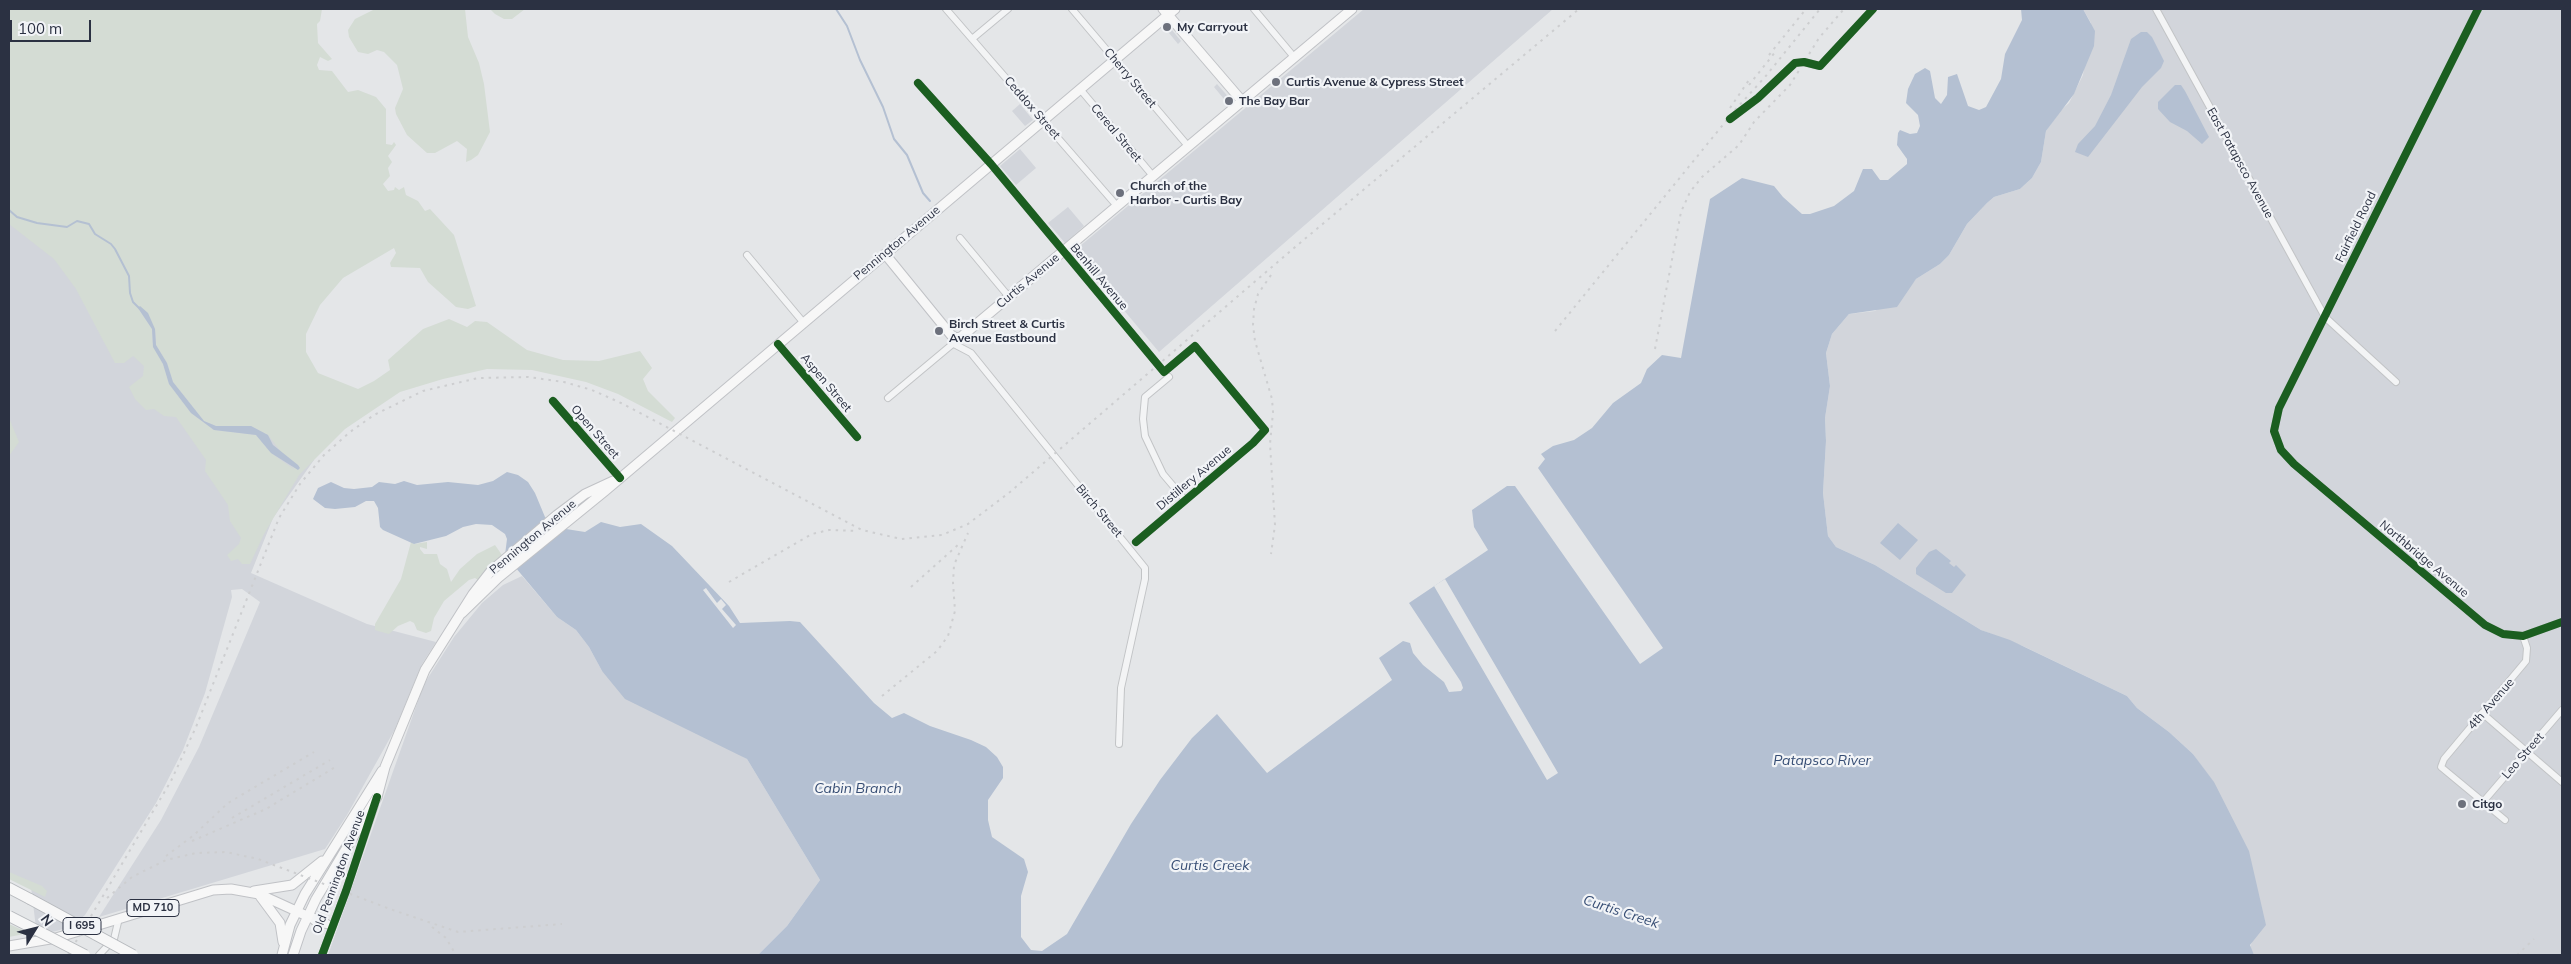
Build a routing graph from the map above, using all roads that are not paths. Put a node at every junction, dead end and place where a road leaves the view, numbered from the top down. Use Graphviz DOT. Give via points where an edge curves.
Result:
graph roads {
  1 [pos="946,9"];
  2 [pos="1008,9"];
  3 [pos="1072,9"];
  4 [pos="1254,9"];
  5 [pos="1873,9"];
  6 [pos="2156,9"];
  7 [pos="2478,9"];
  8 [pos="1348,10"];
  9 [pos="1169,11"];
  10 [pos="972,39"];
  11 [pos="1294,57"];
  12 [pos="1115,60"];
  13 [pos="918,83"];
  14 [pos="1080,89"];
  15 [pos="1242,101"];
  16 [pos="1730,119"];
  17 [pos="1042,120"];
  18 [pos="1188,146"];
  19 [pos="990,164"];
  20 [pos="1153,176"];
  21 [pos="949,199"];
  22 [pos="1117,206"];
  23 [pos="960,238"];
  24 [pos="1063,252"];
  25 [pos="884,254"];
  26 [pos="747,256"];
  27 [pos="896,269"];
  28 [pos="1009,296"];
  29 [pos="2325,317"];
  30 [pos="804,322"];
  31 [pos="955,341"];
  32 [pos="778,344"];
  33 [pos="1169,377"];
  34 [pos="2396,382"];
  35 [pos="888,398"];
  36 [pos="553,401"];
  37 [pos="1265,430"];
  38 [pos="857,437"];
  39 [pos="2286,458"];
  40 [pos="620,478"];
  41 [pos="1185,500"];
  42 [pos="1136,542"];
  43 [pos="462,613"];
  44 [pos="2562,622"];
  45 [pos="2523,636"];
  46 [pos="2562,710"];
  47 [pos="2482,713"];
  48 [pos="1119,744"];
  49 [pos="2527,751"];
  50 [pos="385,767"];
  51 [pos="2562,782"];
  52 [pos="377,797"];
  53 [pos="2483,802"];
  54 [pos="2505,820"];
  55 [pos="334,848"];
  56 [pos="9,888"];
  57 [pos="245,891"];
  58 [pos="259,894"];
  59 [pos="295,911"];
  60 [pos="9,916"];
  61 [pos="308,916"];
  62 [pos="119,918"];
  63 [pos="332,926"];
  64 [pos="9,946"];
  65 [pos="283,951"];
  66 [pos="85,955"];
  67 [pos="99,955"];
  68 [pos="133,955"];
  69 [pos="293,955"];
  70 [pos="322,955"];
  1 -- 10 [label="street, Ceddox Street"];
  2 -- 10 [label="street"];
  3 -- 12 [label="street, Cherry Street"];
  4 -- 11 [label="street"];
  5 -- 16 [label="street" via="1820,66 1795,63"];
  6 -- 29 [label="street, East Patapsco Avenue"];
  7 -- 29 [label="street, Fairfield Road"];
  8 -- 11 [label="main road, Curtis Avenue"];
  9 -- 12 [label="main road, Pennington Avenue"];
  9 -- 15 [label="main road"];
  10 -- 17 [label="street, Ceddox Street"];
  11 -- 15 [label="main road, Curtis Avenue"];
  12 -- 14 [label="main road, Pennington Avenue"];
  12 -- 18 [label="street, Cherry Street"];
  13 -- 19 [label="street, Benhill Avenue"];
  14 -- 17 [label="main road, Pennington Avenue"];
  14 -- 20 [label="street, Cereal Street"];
  15 -- 18 [label="main road, Curtis Avenue"];
  17 -- 19 [label="main road, Pennington Avenue"];
  17 -- 22 [label="street, Ceddox Street"];
  18 -- 20 [label="main road, Curtis Avenue"];
  19 -- 21 [label="main road, Pennington Avenue"];
  19 -- 24 [label="street, Benhill Avenue"];
  20 -- 22 [label="main road, Curtis Avenue"];
  21 -- 25 [label="main road, Pennington Avenue"];
  21 -- 27 [label="main road" via="891,254"];
  22 -- 24 [label="main road, Curtis Avenue"];
  23 -- 28 [label="street"];
  24 -- 28 [label="main road, Curtis Avenue"];
  24 -- 37 [label="street, Benhill Avenue" via="1164,372 1195,346"];
  25 -- 27 [label="main road, Birch Street"];
  25 -- 30 [label="main road, Pennington Avenue"];
  26 -- 30 [label="street"];
  27 -- 31 [label="main road, Birch Street"];
  28 -- 31 [label="main road, Curtis Avenue"];
  29 -- 34 [label="street, East Patapsco Avenue"];
  29 -- 39 [label="street, Fairfield Road" via="2276,416 2275,438"];
  30 -- 32 [label="main road, Pennington Avenue"];
  31 -- 35 [label="street, Curtis Avenue"];
  31 -- 48 [label="street, Birch Street" via="971,353 1145,568 1121,688"];
  32 -- 38 [label="street, Aspen Street"];
  32 -- 40 [label="main road, Pennington Avenue"];
  33 -- 41 [label="street" via="1145,397 1145,436 1159,468"];
  36 -- 40 [label="street, Open Street"];
  37 -- 41 [label="street, Distillery Avenue"];
  39 -- 45 [label="street, Northbridge Avenue" via="2485,625 2503,634"];
  40 -- 43 [label="main road, Pennington Avenue"];
  40 -- 43 [label="main road, Pennington Avenue" via="585,494 556,515 482,582"];
  41 -- 42 [label="street, Distillery Avenue"];
  43 -- 50 [label="main road, Pennington Avenue" via="426,670"];
  44 -- 45 [label="street, Northbridge Avenue"];
  45 -- 47 [label="street, 4th Avenue" via="2526,661"];
  46 -- 49 [label="street, Leo Street"];
  47 -- 49 [label="street"];
  47 -- 53 [label="street, 4th Avenue" via="2441,767"];
  49 -- 51 [label="street"];
  49 -- 53 [label="street, Leo Street"];
  50 -- 52 [label="main road, Pennington Avenue"];
  50 -- 55 [label="main road, Pennington Avenue"];
  52 -- 61 [label="main road, Pennington Avenue"];
  52 -- 63 [label="street, Old Pennington Avenue"];
  53 -- 54 [label="street"];
  55 -- 57 [label="main road" via="292,885"];
  55 -- 59 [label="main road, Pennington Avenue"];
  56 -- 68 [label="highway, I 695, bridge"];
  57 -- 58 [label="main road, MD 710"];
  57 -- 62 [label="main road, MD 710" via="213,890"];
  58 -- 59 [label="main road, MD 710"];
  58 -- 65 [label="main road" via="280,923"];
  59 -- 61 [label="main road, MD 710"];
  59 -- 65 [label="main road, Pennington Avenue"];
  60 -- 66 [label="highway, I 695, bridge"];
  61 -- 63 [label="street" via="316,923"];
  61 -- 69 [label="main road, Pennington Avenue"];
  62 -- 64 [label="main road, MD 710" via="56,938"];
  62 -- 67 [label="street" via="114,939"];
  63 -- 70 [label="street, Old Pennington Avenue"];
}
